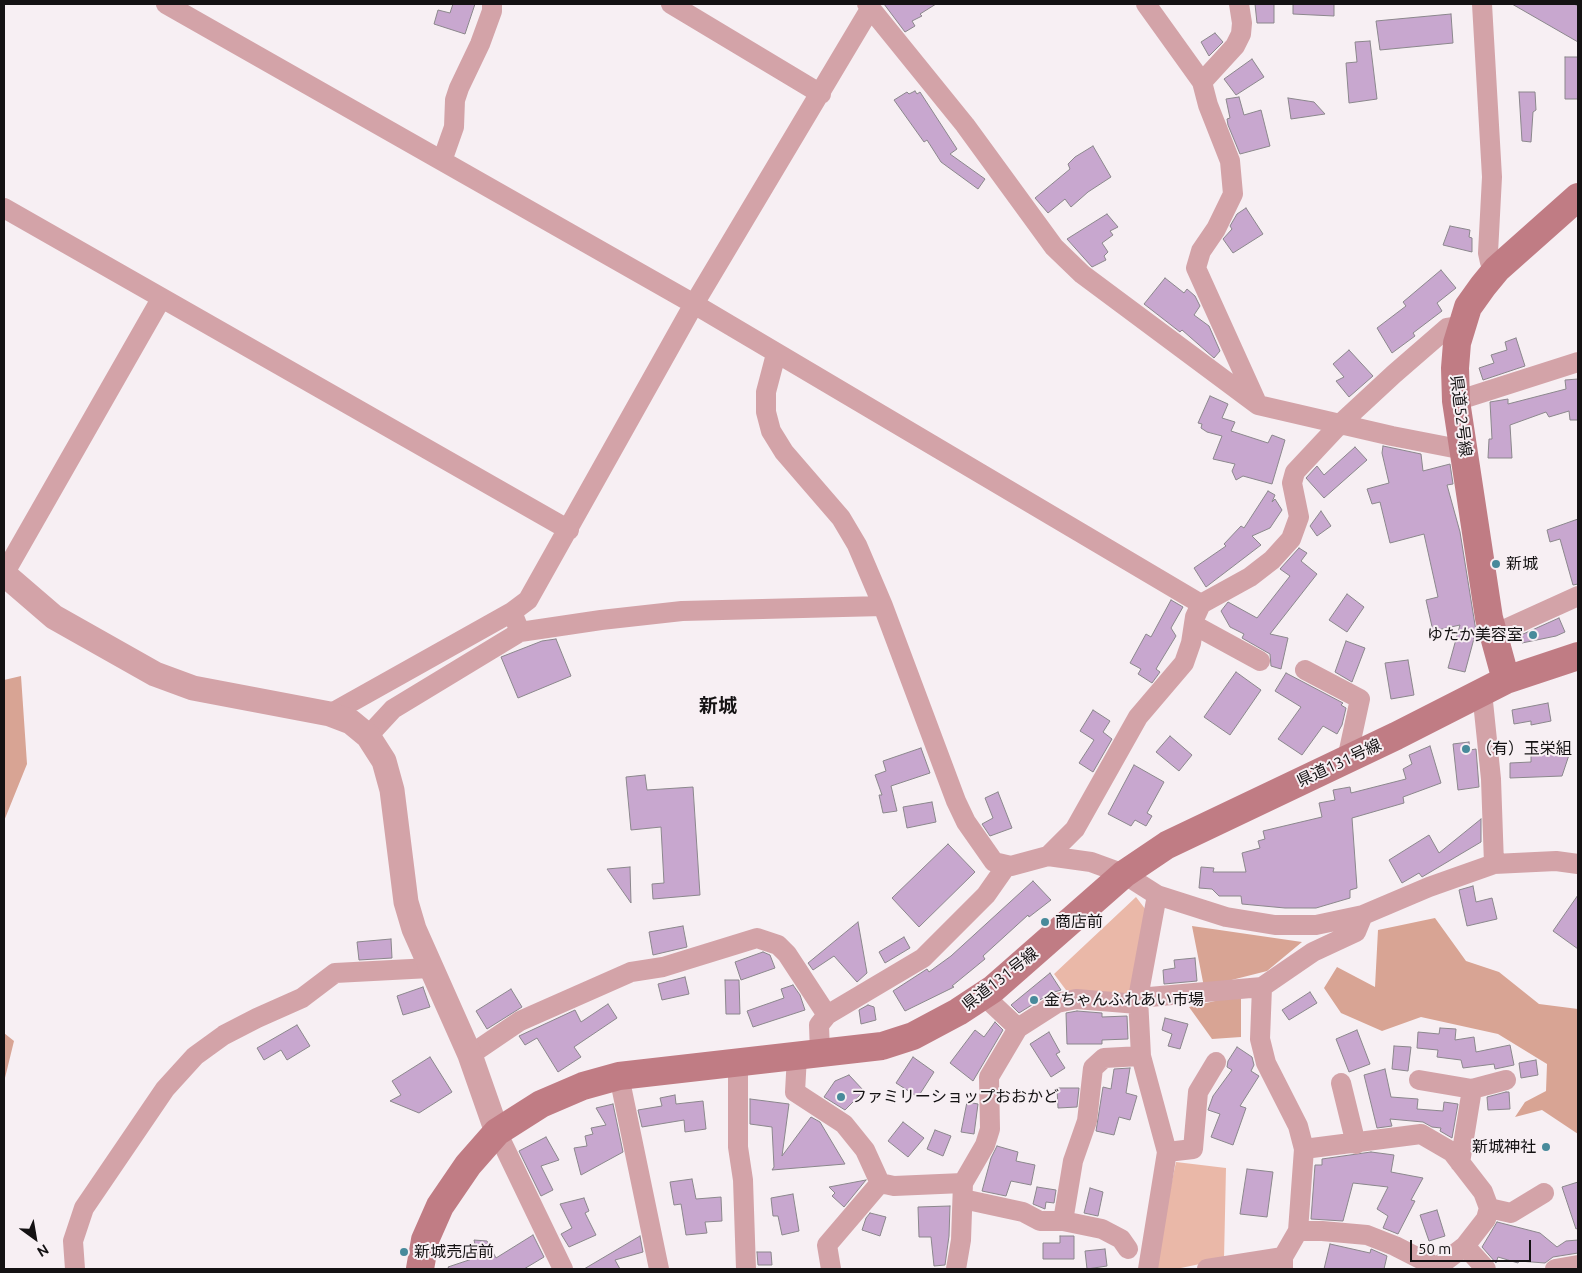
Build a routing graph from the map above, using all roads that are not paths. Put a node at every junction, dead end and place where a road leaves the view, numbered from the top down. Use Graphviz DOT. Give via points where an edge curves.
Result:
graph roads {
  1 [pos="166,4"];
  2 [pos="492,4"];
  3 [pos="671,4"];
  4 [pos="1146,4"];
  5 [pos="1239,4"];
  6 [pos="1482,4"];
  7 [pos="869,6"];
  8 [pos="1202,82"];
  9 [pos="821,94"];
  10 [pos="442,161"];
  11 [pos="1578,197"];
  12 [pos="4,208"];
  13 [pos="1497,269"];
  14 [pos="161,299"];
  15 [pos="694,304"];
  16 [pos="1460,326"];
  17 [pos="776,354"];
  18 [pos="1578,362"];
  19 [pos="1456,401"];
  20 [pos="1258,404"];
  21 [pos="1340,424"];
  22 [pos="1464,450"];
  23 [pos="569,530"];
  24 [pos="4,574"];
  25 [pos="1578,596"];
  26 [pos="1201,604"];
  27 [pos="883,606"];
  28 [pos="512,612"];
  29 [pos="1194,625"];
  30 [pos="520,632"];
  31 [pos="1492,635"];
  32 [pos="1578,656"];
  33 [pos="1260,661"];
  34 [pos="1306,670"];
  35 [pos="1506,680"];
  36 [pos="1482,692"];
  37 [pos="330,714"];
  38 [pos="368,736"];
  39 [pos="1347,759"];
  40 [pos="1048,856"];
  41 [pos="1494,864"];
  42 [pos="1578,864"];
  43 [pos="1007,865"];
  44 [pos="1124,874"];
  45 [pos="1158,895"];
  46 [pos="1362,916"];
  47 [pos="430,968"];
  48 [pos="1262,987"];
  49 [pos="983,995"];
  50 [pos="1138,1001"];
  51 [pos="826,1015"];
  52 [pos="1018,1028"];
  53 [pos="470,1054"];
  54 [pos="808,1054"];
  55 [pos="1141,1056"];
  56 [pos="738,1062"];
  57 [pos="1216,1062"];
  58 [pos="618,1076"];
  59 [pos="1419,1080"];
  60 [pos="1506,1080"];
  61 [pos="1341,1083"];
  62 [pos="1472,1089"];
  63 [pos="497,1132"];
  64 [pos="1356,1144"];
  65 [pos="1304,1149"];
  66 [pos="1167,1152"];
  67 [pos="1460,1163"];
  68 [pos="880,1183"];
  69 [pos="963,1191"];
  70 [pos="1544,1193"];
  71 [pos="1489,1208"];
  72 [pos="1063,1221"];
  73 [pos="1298,1231"];
  74 [pos="1465,1246"];
  75 [pos="1128,1249"];
  76 [pos="1283,1263"];
  77 [pos="424,1264"];
  78 [pos="1578,1265"];
  79 [pos="1435,1268"];
  80 [pos="75,1269"];
  81 [pos="563,1269"];
  82 [pos="659,1269"];
  83 [pos="746,1269"];
  84 [pos="831,1269"];
  85 [pos="956,1269"];
  86 [pos="1148,1269"];
  87 [pos="1207,1269"];
  88 [pos="1486,1269"];
  89 [pos="1555,1269"];
  1 -- 10 [label="street"];
  2 -- 10 [label="street" via="480,44 458,88 454,127"];
  3 -- 9 [label="street"];
  4 -- 8 [label="street"];
  5 -- 8 [label="street" via="1241,34"];
  6 -- 13 [label="street" via="1492,177 1488,253 1490,262"];
  7 -- 9 [label="street"];
  7 -- 20 [label="street" via="965,125 1054,248 1082,274"];
  8 -- 20 [label="street" via="1230,160 1233,194 1201,251 1196,268"];
  9 -- 15 [label="street"];
  10 -- 15 [label="street"];
  11 -- 13 [label="main road, 県道52号線"];
  12 -- 14 [label="street"];
  13 -- 16 [label="main road, 県道52号線" via="1468,307"];
  14 -- 23 [label="street"];
  14 -- 24 [label="street"];
  15 -- 17 [label="street"];
  15 -- 23 [label="street"];
  16 -- 19 [label="main road, 県道52号線" via="1454,368"];
  16 -- 21 [label="street" via="1447,328"];
  17 -- 26 [label="street"];
  17 -- 27 [label="street" via="766,392 766,412 771,431 784,452 841,518 857,545"];
  18 -- 19 [label="street"];
  19 -- 22 [label="main road, 県道52号線"];
  20 -- 21 [label="street"];
  21 -- 22 [label="street"];
  21 -- 26 [label="street" via="1295,472 1292,483 1300,517 1291,539 1250,577"];
  22 -- 31 [label="main road, 県道52号線"];
  23 -- 28 [label="street" via="528,600"];
  24 -- 37 [label="street" via="54,617 155,674 193,688"];
  25 -- 31 [label="street"];
  26 -- 29 [label="street"];
  27 -- 30 [label="street" via="682,611"];
  27 -- 43 [label="street" via="959,808 994,862"];
  28 -- 30 [label="street"];
  28 -- 37 [label="street"];
  29 -- 33 [label="street"];
  29 -- 40 [label="street" via="1184,663 1138,717 1075,829"];
  30 -- 38 [label="street" via="393,709"];
  31 -- 35 [label="main road, 県道52号線"];
  32 -- 35 [label="main road, 県道131号線"];
  34 -- 39 [label="street" via="1360,699"];
  35 -- 36 [label="main road, 県道131号線"];
  36 -- 39 [label="main road, 県道131号線"];
  36 -- 41 [label="street" via="1491,779"];
  37 -- 38 [label="street" via="351,722"];
  38 -- 47 [label="street" via="384,761 392,790 406,902"];
  39 -- 44 [label="main road, 県道131号線" via="1167,845"];
  40 -- 43 [label="street"];
  40 -- 44 [label="street" via="1091,862"];
  41 -- 42 [label="street" via="1556,861"];
  41 -- 46 [label="street"];
  43 -- 51 [label="street" via="986,895 923,958"];
  44 -- 45 [label="street"];
  44 -- 49 [label="main road, 県道131号線"];
  45 -- 46 [label="street" via="1226,917 1275,925 1316,925"];
  45 -- 50 [label="street"];
  46 -- 48 [label="street" via="1356,932 1313,952"];
  47 -- 53 [label="street"];
  47 -- 80 [label="street" via="335,974 302,998 224,1035 194,1056 165,1089 84,1208 73,1240"];
  48 -- 50 [label="street"];
  48 -- 65 [label="street" via="1260,1039 1266,1063 1298,1126"];
  49 -- 52 [label="street"];
  49 -- 54 [label="main road, 県道131号線" via="913,1036 882,1046"];
  50 -- 52 [label="street" via="1076,999 1058,1003"];
  50 -- 55 [label="street"];
  51 -- 53 [label="street" via="787,954 778,945 757,938 663,966 630,972 520,1022"];
  51 -- 54 [label="street"];
  52 -- 69 [label="street" via="988,1077 990,1129"];
  53 -- 63 [label="street"];
  54 -- 56 [label="main road, 県道131号線"];
  54 -- 68 [label="street" via="795,1092 844,1124 864,1150"];
  55 -- 66 [label="street"];
  55 -- 72 [label="street" via="1104,1058 1093,1068 1087,1122 1073,1160"];
  56 -- 58 [label="main road, 県道131号線"];
  56 -- 83 [label="street" via="738,1148 743,1180"];
  57 -- 66 [label="street" via="1198,1092 1193,1149"];
  58 -- 63 [label="main road, 県道131号線" via="583,1086 541,1104"];
  58 -- 82 [label="street"];
  59 -- 62 [label="street"];
  60 -- 62 [label="street"];
  61 -- 64 [label="street"];
  62 -- 67 [label="street"];
  63 -- 77 [label="main road, 県道131号線" via="468,1165 440,1206"];
  63 -- 81 [label="street"];
  64 -- 65 [label="street"];
  64 -- 67 [label="street" via="1421,1134 1452,1152"];
  65 -- 73 [label="street"];
  66 -- 86 [label="street"];
  67 -- 71 [label="street" via="1483,1192"];
  68 -- 69 [label="street"];
  68 -- 84 [label="street" via="826,1245"];
  69 -- 72 [label="street" via="1040,1221"];
  69 -- 85 [label="street"];
  70 -- 71 [label="street" via="1511,1213"];
  71 -- 74 [label="street" via="1486,1219"];
  72 -- 75 [label="street" via="1102,1229 1121,1239"];
  73 -- 76 [label="street"];
  73 -- 79 [label="street" via="1367,1235"];
  74 -- 79 [label="street"];
  74 -- 88 [label="street"];
  76 -- 87 [label="street"];
  78 -- 89 [label="street"];
}
